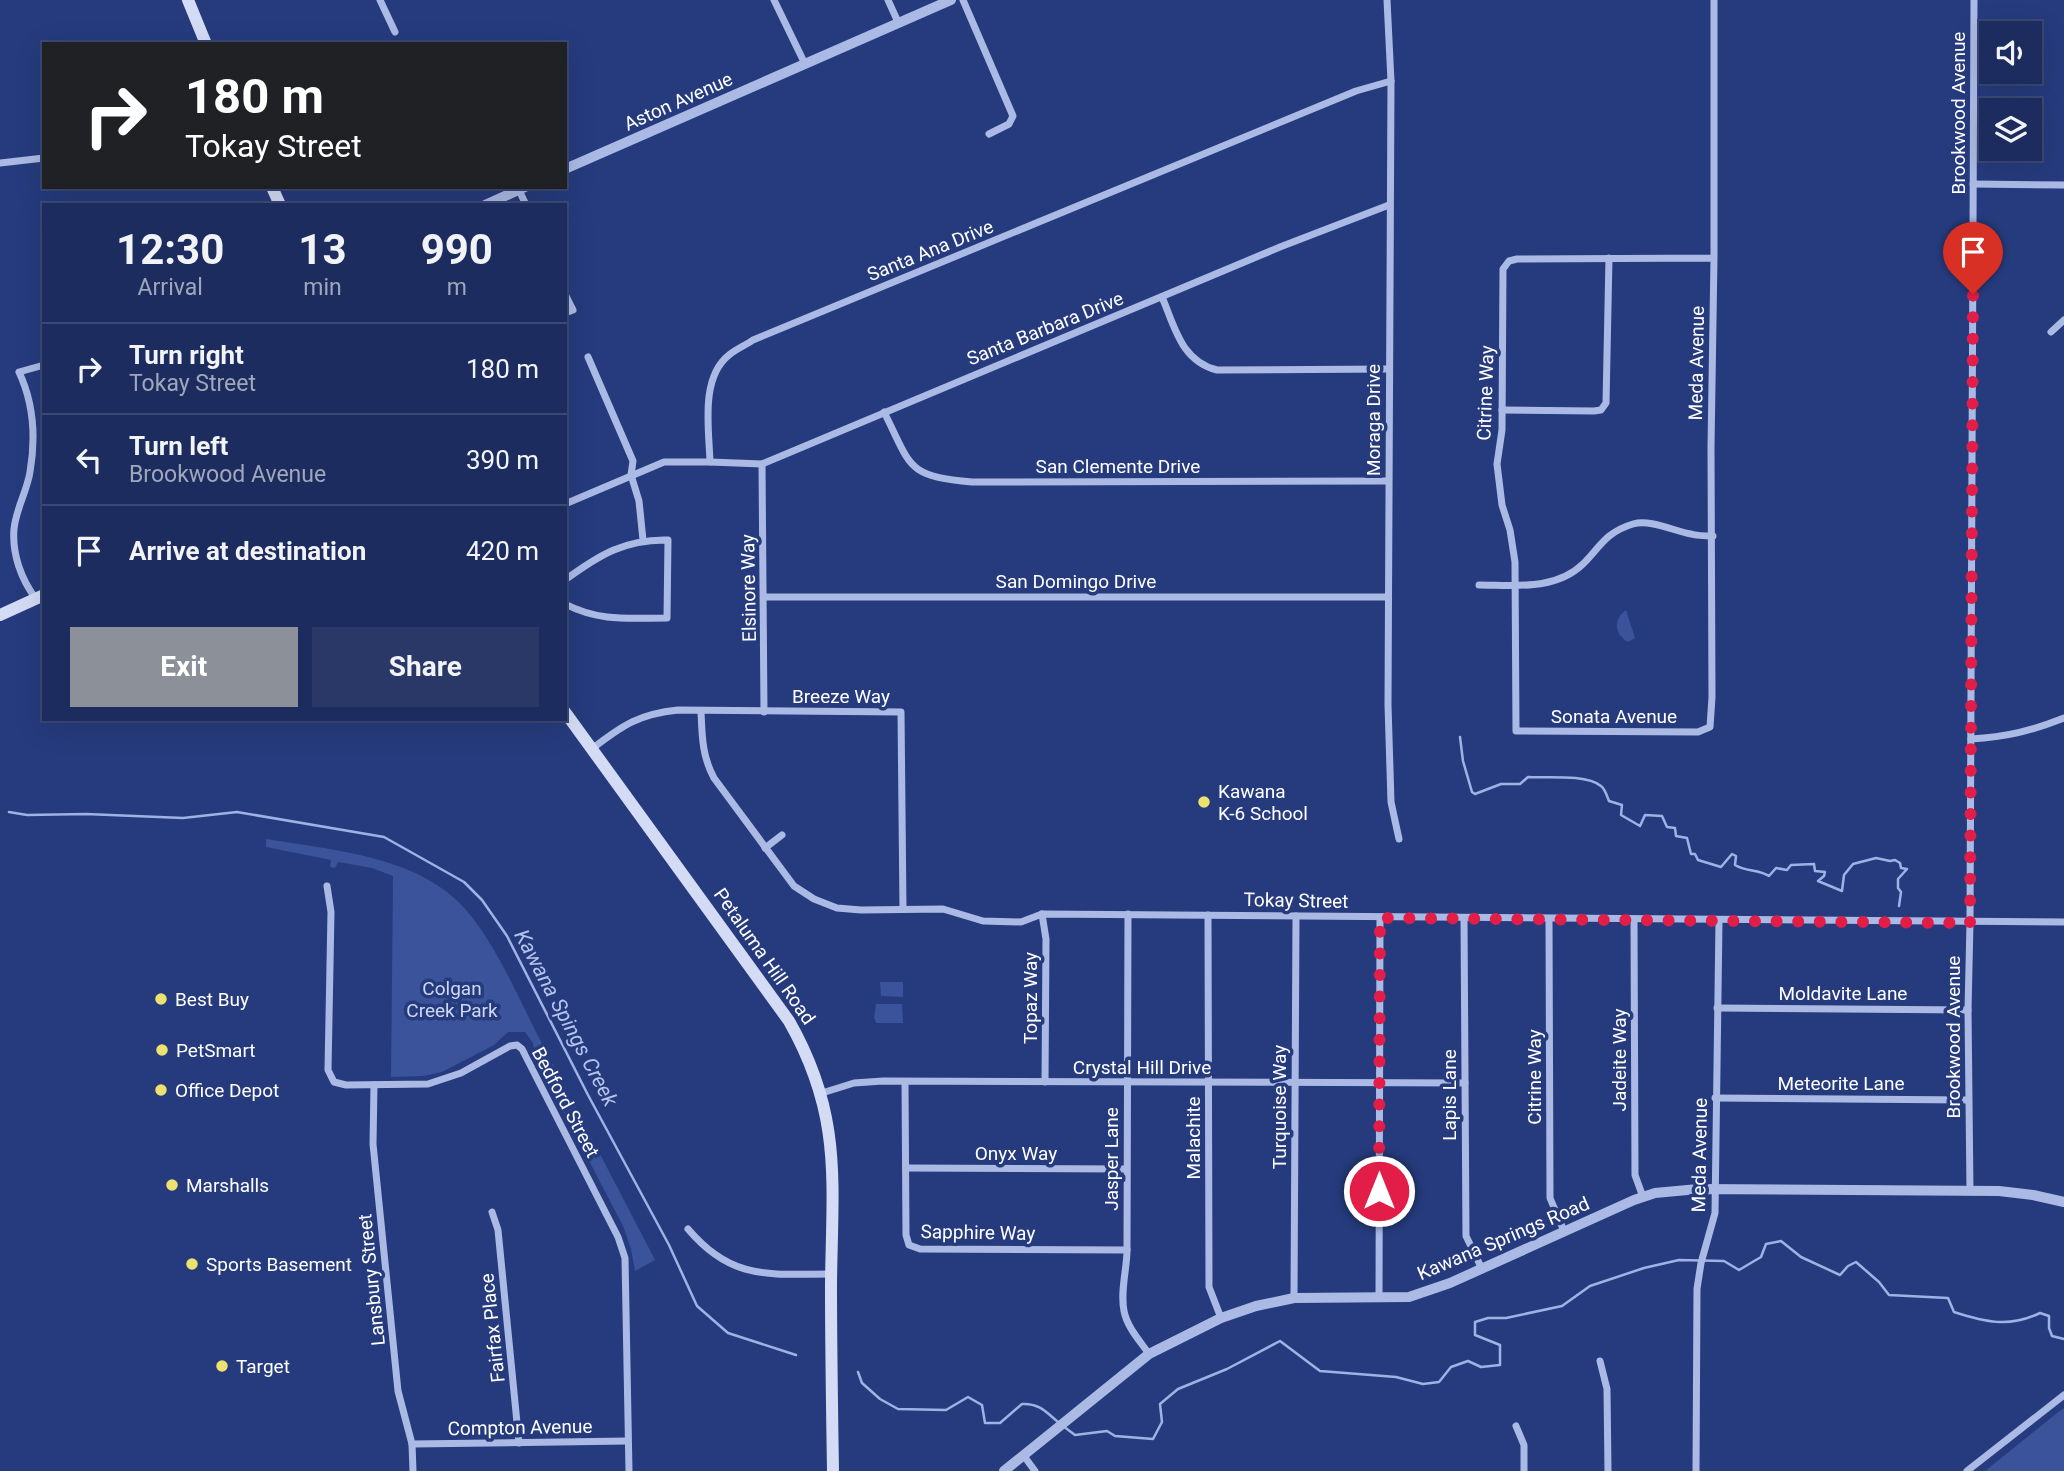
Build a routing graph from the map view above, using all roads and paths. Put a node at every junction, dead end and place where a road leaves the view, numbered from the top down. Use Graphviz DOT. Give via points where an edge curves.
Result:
graph roads {
  1 [pos="188,0"];
  2 [pos="380,0"];
  3 [pos="774,0"];
  4 [pos="888,0"];
  5 [pos="951,0"];
  6 [pos="963,0"];
  7 [pos="1387,0"];
  8 [pos="1714,0"];
  9 [pos="1974,0"];
  10 [pos="898,22"];
  11 [pos="395,32"];
  12 [pos="205,42"];
  13 [pos="805,64"];
  14 [pos="1391,81"];
  15 [pos="989,134"];
  16 [pos="42,158"];
  17 [pos="0,163"];
  18 [pos="567,168"];
  19 [pos="1973,184"];
  20 [pos="2064,185"];
  21 [pos="522,189"];
  22 [pos="490,203"];
  23 [pos="1389,205"];
  24 [pos="1609,258"];
  25 [pos="1714,258"];
  26 [pos="1163,297"];
  27 [pos="567,298"];
  28 [pos="567,312"];
  29 [pos="2064,320"];
  30 [pos="2051,332"];
  31 [pos="588,357"];
  32 [pos="42,366"];
  33 [pos="1389,369"];
  34 [pos="1502,410"];
  35 [pos="884,412"];
  36 [pos="710,462"];
  37 [pos="762,464"];
  38 [pos="631,475"];
  39 [pos="1388,481"];
  40 [pos="567,503"];
  41 [pos="1713,536"];
  42 [pos="643,540"];
  43 [pos="567,579"];
  44 [pos="1479,585"];
  45 [pos="1515,585"];
  46 [pos="40,597"];
  47 [pos="764,597"];
  48 [pos="1387,597"];
  49 [pos="567,605"];
  50 [pos="0,615"];
  51 [pos="701,711"];
  52 [pos="764,712"];
  53 [pos="567,715"];
  54 [pos="2064,718"];
  55 [pos="1710,727"];
  56 [pos="1516,731"];
  57 [pos="1971,739"];
  58 [pos="593,748"];
  59 [pos="782,835"];
  60 [pos="1399,839"];
  61 [pos="765,848"];
  62 [pos="327,886"];
  63 [pos="902,909"];
  64 [pos="1042,914"];
  65 [pos="1128,914"];
  66 [pos="1208,915"];
  67 [pos="1296,916"];
  68 [pos="1380,918"];
  69 [pos="1464,918"];
  70 [pos="1549,920"];
  71 [pos="1634,921"];
  72 [pos="1719,921"];
  73 [pos="2064,922"];
  74 [pos="1970,923"];
  75 [pos="1717,1008"];
  76 [pos="1968,1010"];
  77 [pos="905,1082"];
  78 [pos="1045,1082"];
  79 [pos="1126,1082"];
  80 [pos="1209,1083"];
  81 [pos="1295,1083"];
  82 [pos="1378,1083"];
  83 [pos="1465,1083"];
  84 [pos="374,1085"];
  85 [pos="822,1093"];
  86 [pos="1715,1098"];
  87 [pos="1968,1100"];
  88 [pos="906,1168"];
  89 [pos="1125,1168"];
  90 [pos="1716,1190"];
  91 [pos="1970,1191"];
  92 [pos="1643,1197"];
  93 [pos="2064,1202"];
  94 [pos="492,1212"];
  95 [pos="688,1228"];
  96 [pos="1564,1231"];
  97 [pos="1127,1250"];
  98 [pos="1482,1269"];
  99 [pos="832,1274"];
  100 [pos="1294,1298"];
  101 [pos="1379,1298"];
  102 [pos="1220,1318"];
  103 [pos="1149,1354"];
  104 [pos="1600,1361"];
  105 [pos="2064,1395"];
  106 [pos="1516,1426"];
  107 [pos="627,1441"];
  108 [pos="519,1443"];
  109 [pos="412,1444"];
  110 [pos="1024,1456"];
  111 [pos="413,1471"];
  112 [pos="628,1471"];
  113 [pos="833,1471"];
  114 [pos="1004,1471"];
  115 [pos="1035,1471"];
  116 [pos="1524,1471"];
  117 [pos="1608,1471"];
  118 [pos="1696,1471"];
  119 [pos="1967,1471"];
  1 -- 12 [label="main road"];
  2 -- 11 [label="street"];
  3 -- 13 [label="street"];
  4 -- 10 [label="street"];
  5 -- 10 [label="street, Aston Avenue"];
  6 -- 15 [label="street" via="1013,116 1009,124"];
  7 -- 14 [label="street, Moraga Drive"];
  8 -- 25 [label="street, Meda Avenue"];
  9 -- 19 [label="street, Brookwood Avenue"];
  10 -- 13 [label="street, Aston Avenue"];
  13 -- 18 [label="street, Aston Avenue"];
  14 -- 23 [label="street, Moraga Drive"];
  14 -- 36 [label="street, Santa Ana Drive" via="1343,96 753,340 727,356 714,375 709,398"];
  16 -- 17 [label="street"];
  19 -- 20 [label="street"];
  19 -- 57 [label="street, Brookwood Avenue"];
  21 -- 22 [label="street"];
  23 -- 26 [label="street, Santa Barbara Drive"];
  23 -- 33 [label="street, Moraga Drive"];
  24 -- 25 [label="street, Citrine Way"];
  24 -- 34 [label="street, Citrine Way" via="1517,259 1503,269"];
  24 -- 34 [label="street" via="1606,403 1594,411"];
  25 -- 41 [label="street, Meda Avenue"];
  26 -- 33 [label="street" via="1183,345 1203,367"];
  26 -- 35 [label="street, Santa Barbara Drive"];
  27 -- 28 [label="street" via="573,310"];
  29 -- 30 [label="street"];
  31 -- 38 [label="street" via="633,461"];
  32 -- 46 [label="street" via="19,372 33,413 33,442 30,473 14,528 25,584"];
  33 -- 39 [label="street, Moraga Drive"];
  34 -- 45 [label="street, Citrine Way" via="1497,464 1514,548"];
  35 -- 37 [label="street, Santa Barbara Drive"];
  35 -- 39 [label="street, San Clemente Drive" via="907,460 923,474 947,480"];
  36 -- 37 [label="street, Santa Barbara Drive"];
  36 -- 38 [label="street" via="664,462"];
  37 -- 47 [label="street, Elsinore Way"];
  38 -- 40 [label="street"];
  38 -- 42 [label="street"];
  39 -- 48 [label="street, Moraga Drive"];
  41 -- 45 [label="street" via="1635,523 1604,539 1581,566 1556,581"];
  41 -- 55 [label="street, Meda Avenue"];
  42 -- 43 [label="street" via="620,547"];
  42 -- 49 [label="street" via="668,540 667,618 586,615"];
  44 -- 45 [label="street"];
  45 -- 56 [label="street, Citrine Way"];
  46 -- 50 [label="main road"];
  47 -- 48 [label="street, San Domingo Drive"];
  47 -- 52 [label="street, Elsinore Way"];
  48 -- 60 [label="street, Moraga Drive" via="1389,784"];
  51 -- 52 [label="street, Breeze Way"];
  51 -- 58 [label="street, Breeze Way" via="656,712 634,720"];
  51 -- 61 [label="street, Tokay Street" via="706,764"];
  52 -- 63 [label="street, Breeze Way" via="901,712"];
  53 -- 58 [label="main road, Petaluma Hill Road"];
  54 -- 57 [label="street" via="2004,737"];
  55 -- 56 [label="street, Sonata Avenue" via="1698,732"];
  57 -- 74 [label="street, Brookwood Avenue"];
  58 -- 85 [label="main road, Petaluma Hill Road" via="789,1021"];
  59 -- 61 [label="street"];
  61 -- 63 [label="street, Tokay Street" via="794,886 814,899 837,908"];
  62 -- 84 [label="street, Bedford Street" via="331,912 328,1070 334,1082"];
  63 -- 64 [label="street, Tokay Street" via="943,909 1001,922 1021,922"];
  64 -- 65 [label="street, Tokay Street"];
  64 -- 78 [label="street, Topaz Way" via="1046,939"];
  65 -- 66 [label="street, Tokay Street"];
  65 -- 79 [label="street, Jasper Lane"];
  66 -- 67 [label="street, Tokay Street"];
  66 -- 80 [label="street, Malachite"];
  67 -- 68 [label="street, Tokay Street"];
  67 -- 81 [label="street, Turquoise Way"];
  68 -- 69 [label="street, Tokay Street"];
  68 -- 82 [label="street"];
  69 -- 70 [label="street, Tokay Street"];
  69 -- 83 [label="street, Lapis Lane"];
  70 -- 71 [label="street, Tokay Street"];
  70 -- 96 [label="street, Citrine Way" via="1550,1198"];
  71 -- 72 [label="street, Tokay Street"];
  71 -- 92 [label="street, Jadeite Way" via="1635,1175"];
  72 -- 74 [label="street, Tokay Street"];
  72 -- 75 [label="street, Meda Avenue"];
  73 -- 74 [label="street, Tokay Street"];
  74 -- 76 [label="street, Brookwood Avenue"];
  75 -- 76 [label="street, Moldavite Lane"];
  75 -- 86 [label="street, Meda Avenue"];
  76 -- 87 [label="street, Brookwood Avenue"];
  77 -- 78 [label="street, Crystal Hill Drive"];
  77 -- 85 [label="street, Crystal Hill Drive" via="854,1083"];
  77 -- 88 [label="street, Sapphire Way"];
  78 -- 79 [label="street, Crystal Hill Drive"];
  79 -- 80 [label="street, Crystal Hill Drive"];
  79 -- 89 [label="street, Jasper Lane"];
  80 -- 81 [label="street, Crystal Hill Drive"];
  80 -- 102 [label="street, Malachite" via="1209,1287"];
  81 -- 82 [label="street, Crystal Hill Drive"];
  81 -- 100 [label="street, Turquoise Way"];
  82 -- 83 [label="street, Crystal Hill Drive"];
  82 -- 101 [label="street"];
  83 -- 98 [label="street, Lapis Lane" via="1466,1236"];
  84 -- 107 [label="street, Bedford Street" via="428,1084 461,1073 510,1046 522,1049 625,1258"];
  84 -- 109 [label="street, Lansbury Street" via="373,1144 398,1391"];
  85 -- 99 [label="main road, Petaluma Hill Road" via="834,1171"];
  86 -- 87 [label="street, Meteorite Lane"];
  86 -- 90 [label="street, Meda Avenue"];
  87 -- 91 [label="street, Brookwood Avenue"];
  88 -- 89 [label="street, Onyx Way"];
  88 -- 97 [label="street, Sapphire Way" via="906,1235 908,1245 914,1248"];
  89 -- 97 [label="street, Jasper Lane"];
  90 -- 91 [label="street, Kawana Springs Road"];
  90 -- 92 [label="street, Kawana Springs Road" via="1675,1190"];
  90 -- 118 [label="street, Meda Avenue" via="1716,1213 1698,1278"];
  91 -- 93 [label="street, Kawana Springs Road"];
  92 -- 96 [label="street, Kawana Springs Road"];
  94 -- 108 [label="street, Fairfax Place" via="498,1230"];
  95 -- 99 [label="street" via="703,1247 737,1268"];
  96 -- 98 [label="street, Kawana Springs Road"];
  97 -- 103 [label="street, Jasper Lane" via="1124,1311"];
  98 -- 101 [label="street, Kawana Springs Road" via="1409,1297"];
  99 -- 113 [label="main road, Petaluma Hill Road"];
  100 -- 101 [label="street, Kawana Springs Road"];
  100 -- 102 [label="street, Kawana Springs Road"];
  102 -- 103 [label="street, Kawana Springs Road"];
  103 -- 110 [label="street, Kawana Springs Road"];
  104 -- 117 [label="street" via="1607,1389"];
  105 -- 119 [label="street"];
  106 -- 116 [label="street" via="1524,1445"];
  107 -- 108 [label="street, Compton Avenue"];
  107 -- 112 [label="street, Bedford Street"];
  108 -- 109 [label="street, Compton Avenue"];
  109 -- 111 [label="street, Lansbury Street"];
  110 -- 114 [label="street, Kawana Springs Road"];
  110 -- 115 [label="street"];
}
